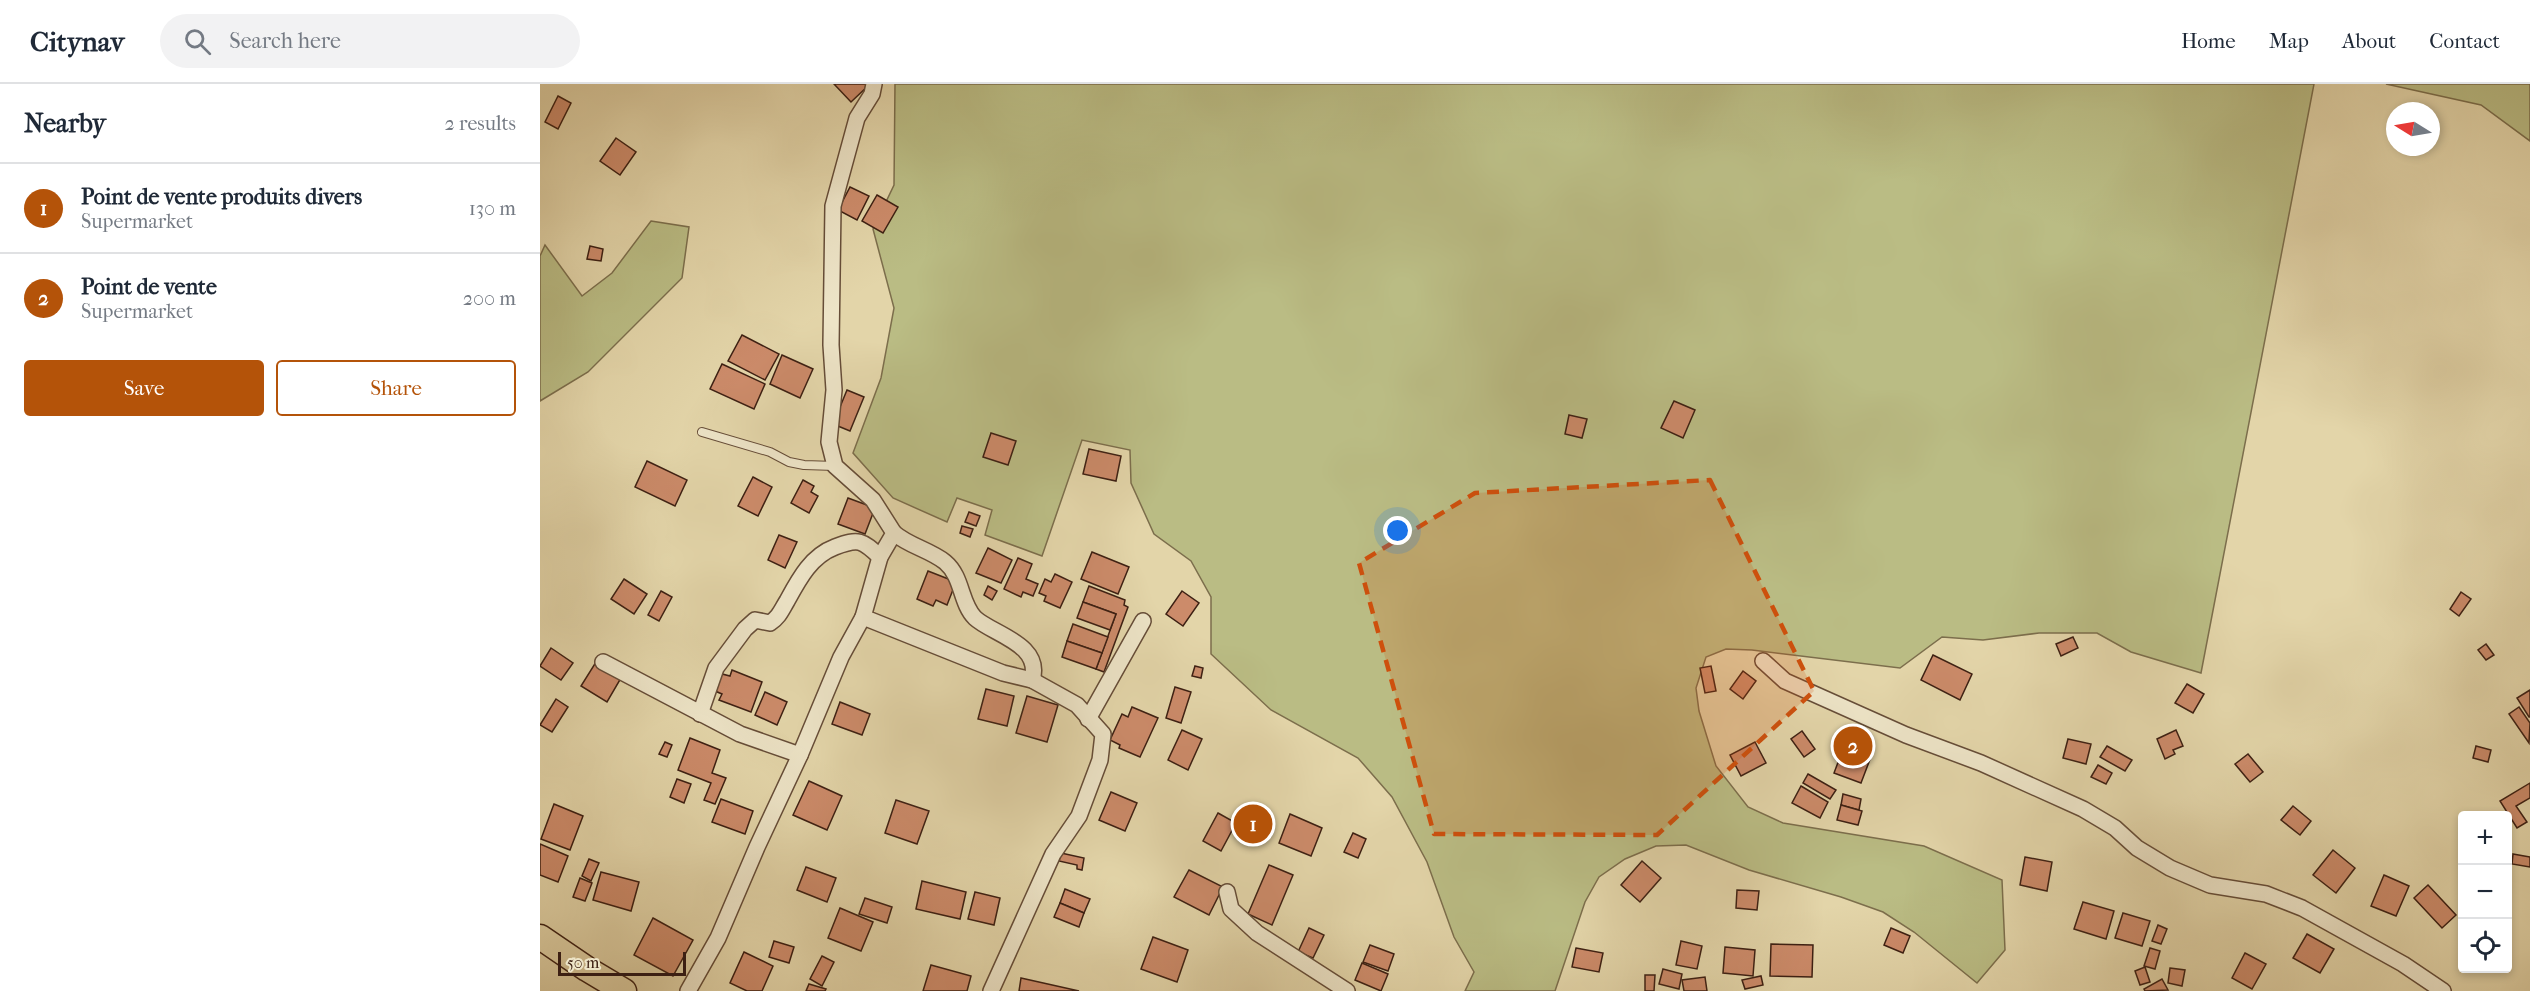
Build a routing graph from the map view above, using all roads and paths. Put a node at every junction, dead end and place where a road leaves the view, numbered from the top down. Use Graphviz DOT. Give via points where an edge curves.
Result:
graph roads {
  1 [pos="874,84"];
  2 [pos="702,432"];
  3 [pos="835,465"];
  4 [pos="894,532"];
  5 [pos="880,557"];
  6 [pos="863,617"];
  7 [pos="1143,621"];
  8 [pos="1763,661"];
  9 [pos="603,662"];
  10 [pos="1032,681"];
  11 [pos="699,714"];
  12 [pos="1088,719"];
  13 [pos="800,755"];
  14 [pos="1227,892"];
  15 [pos="540,937"];
  16 [pos="624,991"];
  17 [pos="688,991"];
  18 [pos="991,991"];
  19 [pos="1347,991"];
  20 [pos="2443,991"];
  1 -- 3 [label="street" via="857,118 833,206 834,390 829,442"];
  2 -- 3 [label="lane" via="770,452 789,462"];
  3 -- 4 [label="street" via="873,500"];
  4 -- 5 [label="street"];
  4 -- 10 [label="street" via="951,568 969,610 980,622 1019,645 1031,661"];
  5 -- 6 [label="street"];
  5 -- 11 [label="street" via="854,540 823,552 801,576 778,617 770,623 755,620 745,629 716,668"];
  6 -- 10 [label="street"];
  6 -- 13 [label="street"];
  7 -- 12 [label="street"];
  8 -- 20 [label="street" via="1785,681 2082,809 2170,868 2210,885 2266,894 2302,908"];
  9 -- 11 [label="street"];
  10 -- 12 [label="street" via="1077,705"];
  11 -- 13 [label="street" via="740,734"];
  12 -- 18 [label="street" via="1102,734 1100,760 1079,816 1053,854"];
  13 -- 17 [label="street" via="718,939"];
  14 -- 19 [label="street" via="1232,909 1257,933"];
  15 -- 16 [label="highway"];
}
